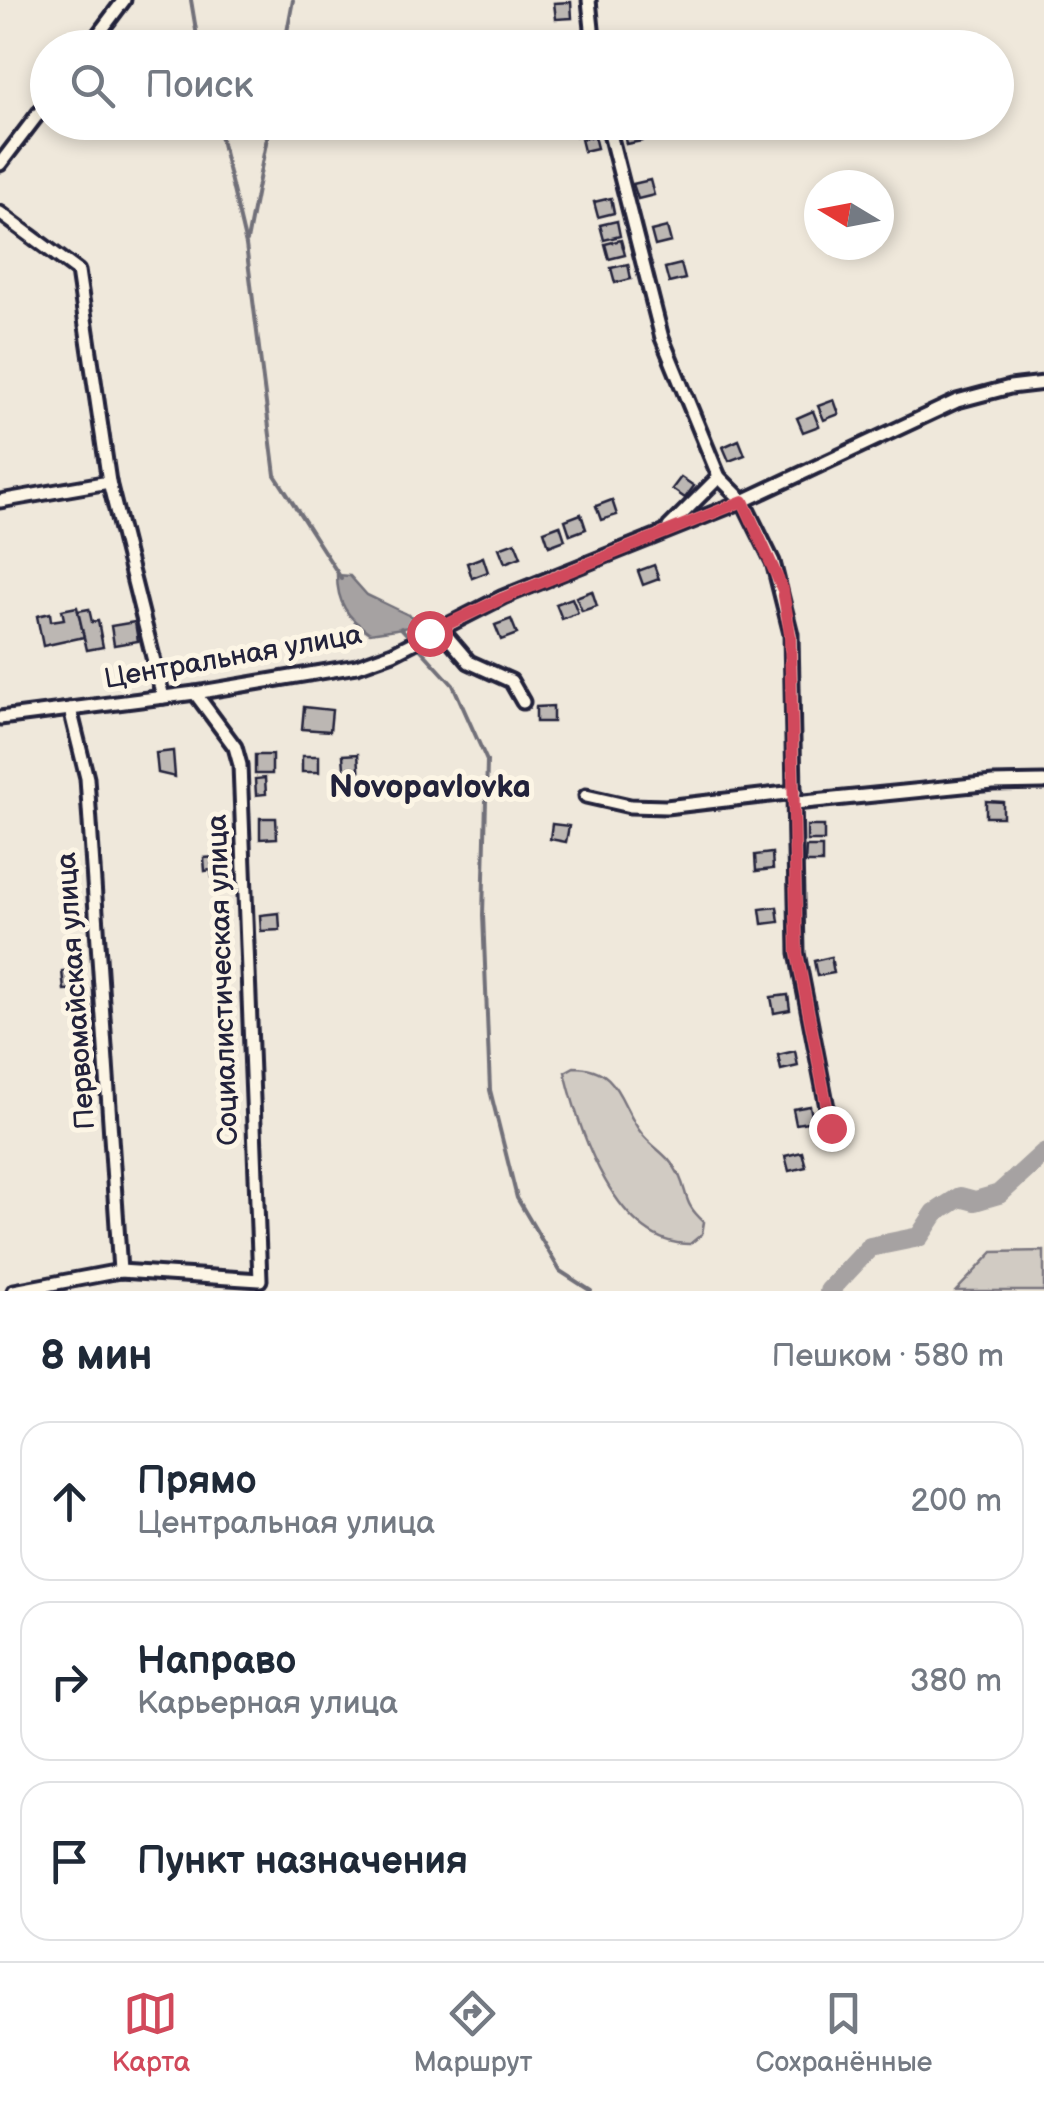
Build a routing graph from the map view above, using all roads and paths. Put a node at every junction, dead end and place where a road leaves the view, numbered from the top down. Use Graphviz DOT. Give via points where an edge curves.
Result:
graph roads {
  1 [pos="589,0"];
  2 [pos="120,5"];
  3 [pos="101,30"];
  4 [pos="592,30"];
  5 [pos="30,125"];
  6 [pos="612,140"];
  7 [pos="0,164"];
  8 [pos="0,212"];
  9 [pos="1044,383"];
  10 [pos="718,477"];
  11 [pos="109,482"];
  12 [pos="0,501"];
  13 [pos="743,501"];
  14 [pos="663,534"];
  15 [pos="434,630"];
  16 [pos="195,693"];
  17 [pos="163,697"];
  18 [pos="524,702"];
  19 [pos="70,709"];
  20 [pos="0,718"];
  21 [pos="1044,782"];
  22 [pos="586,796"];
  23 [pos="795,798"];
  24 [pos="831,1128"];
  25 [pos="120,1271"];
  26 [pos="14,1291"];
  1 -- 4 [label="street"];
  2 -- 3 [label="street"];
  5 -- 7 [label="street"];
  6 -- 10 [label="street" via="662,338"];
  8 -- 11 [label="street" via="78,272"];
  9 -- 13 [label="street, Центральная улица" via="958,402"];
  10 -- 13 [label="street"];
  10 -- 14 [label="street"];
  11 -- 12 [label="street"];
  11 -- 17 [label="street"];
  13 -- 14 [label="street, Центральная улица"];
  13 -- 23 [label="street" via="786,605"];
  14 -- 15 [label="street, Центральная улица"];
  15 -- 16 [label="street, Центральная улица" via="357,666"];
  15 -- 18 [label="street" via="469,662 510,680"];
  16 -- 17 [label="street, Центральная улица"];
  16 -- 25 [label="street, Социалистическая улица" via="235,747 240,765 260,1280"];
  17 -- 19 [label="street, Центральная улица"];
  19 -- 20 [label="street, Центральная улица"];
  19 -- 25 [label="street, Первомайская улица" via="87,778"];
  21 -- 23 [label="street"];
  22 -- 23 [label="street" via="666,807"];
  23 -- 24 [label="street" via="798,970"];
  25 -- 26 [label="street"];
}
